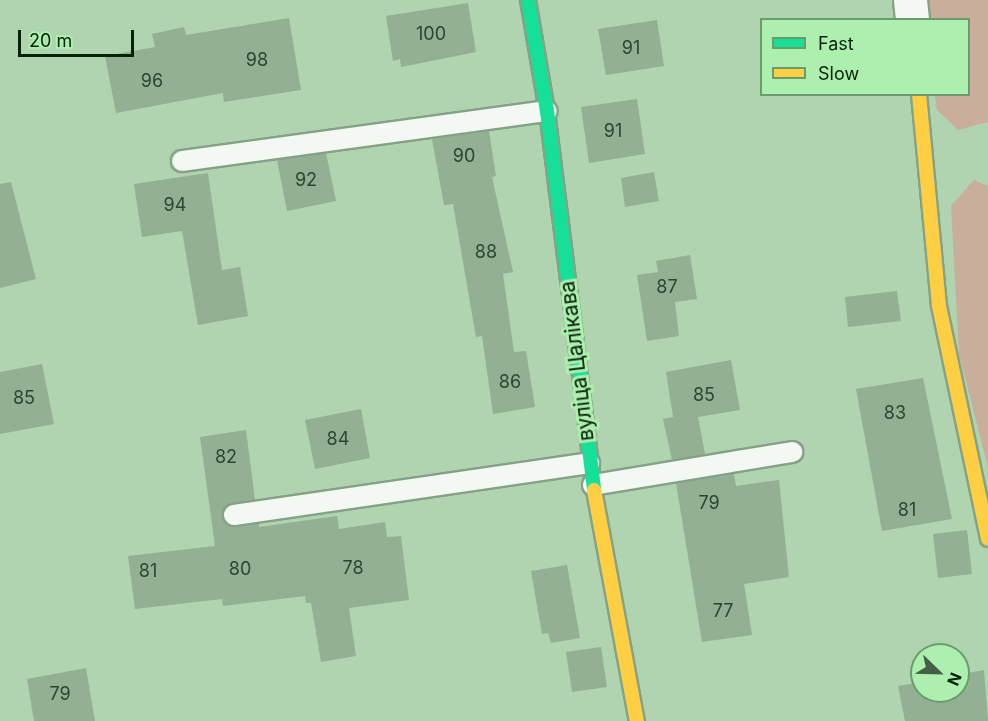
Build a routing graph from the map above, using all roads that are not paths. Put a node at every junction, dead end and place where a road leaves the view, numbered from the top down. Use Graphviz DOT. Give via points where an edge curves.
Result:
graph roads {
  1 [pos="528,0"];
  2 [pos="910,0"];
  3 [pos="912,18"];
  4 [pos="919,96"];
  5 [pos="547,111"];
  6 [pos="182,161"];
  7 [pos="792,452"];
  8 [pos="589,463"];
  9 [pos="593,485"];
  10 [pos="234,515"];
  11 [pos="988,539"];
  12 [pos="638,721"];
  1 -- 5 [label="street, вуліца Цалікава"];
  2 -- 3 [label="street"];
  4 -- 11 [label="street" via="939,306"];
  5 -- 6 [label="lane"];
  5 -- 8 [label="street, вуліца Цалікава"];
  7 -- 9 [label="lane"];
  8 -- 9 [label="street, вуліца Цалікава"];
  8 -- 10 [label="lane"];
  9 -- 12 [label="street, вуліца Цалікава"];
}
